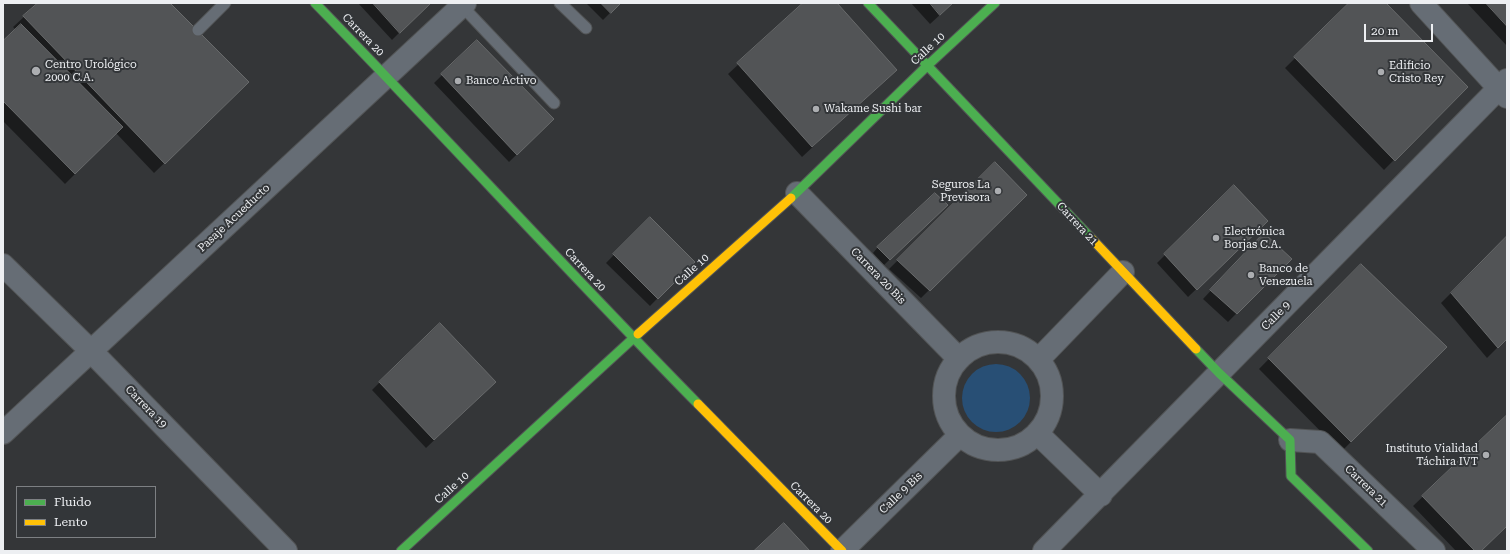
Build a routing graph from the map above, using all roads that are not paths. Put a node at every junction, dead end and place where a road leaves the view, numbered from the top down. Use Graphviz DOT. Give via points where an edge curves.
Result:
graph roads {
  1 [pos="225,3"];
  2 [pos="315,3"];
  3 [pos="560,3"];
  4 [pos="868,3"];
  5 [pos="995,3"];
  6 [pos="1421,3"];
  7 [pos="464,5"];
  8 [pos="586,28"];
  9 [pos="198,30"];
  10 [pos="928,65"];
  11 [pos="387,77"];
  12 [pos="1504,89"];
  13 [pos="554,103"];
  14 [pos="797,193"];
  15 [pos="3,265"];
  16 [pos="1123,272"];
  17 [pos="633,338"];
  18 [pos="90,350"];
  19 [pos="959,359"];
  20 [pos="1039,359"];
  21 [pos="1219,373"];
  22 [pos="3,433"];
  23 [pos="1037,433"];
  24 [pos="960,435"];
  25 [pos="1290,440"];
  26 [pos="1101,495"];
  27 [pos="286,551"];
  28 [pos="401,551"];
  29 [pos="842,551"];
  30 [pos="1044,551"];
  31 [pos="1368,551"];
  32 [pos="1434,551"];
  1 -- 9 [label="lane"];
  2 -- 11 [label="street, Carrera 20"];
  3 -- 8 [label="lane"];
  4 -- 10 [label="street, Carrera 21"];
  5 -- 10 [label="street, Calle 10"];
  6 -- 12 [label="street"];
  7 -- 11 [label="street, Pasaje Acueducto"];
  7 -- 13 [label="lane"];
  10 -- 14 [label="street, Calle 10"];
  10 -- 16 [label="street, Carrera 21"];
  11 -- 17 [label="street, Carrera 20"];
  11 -- 18 [label="street, Pasaje Acueducto"];
  12 -- 21 [label="street, Calle 9"];
  14 -- 17 [label="street, Calle 10"];
  14 -- 19 [label="street, Carrera 20 Bis"];
  15 -- 18 [label="street, Carrera 19"];
  16 -- 20 [label="street"];
  16 -- 21 [label="street, Carrera 21"];
  17 -- 28 [label="street, Calle 10"];
  17 -- 29 [label="street, Carrera 20"];
  18 -- 22 [label="street, Pasaje Acueducto"];
  18 -- 27 [label="street, Carrera 19"];
  19 -- 20 [label="street" via="973,348 990,342 1008,342 1024,348"];
  19 -- 24 [label="street" via="950,370 944,397 946,411"];
  20 -- 23 [label="street" via="1048,372 1052,404 1047,420"];
  21 -- 25 [label="street, Carrera 21"];
  21 -- 26 [label="street, Calle 9"];
  23 -- 24 [label="street" via="1013,448 999,450 972,443"];
  23 -- 26 [label="street"];
  24 -- 29 [label="street, Calle 9 Bis"];
  25 -- 31 [label="street" via="1291,476"];
  25 -- 32 [label="street, Carrera 21" via="1320,442"];
  26 -- 30 [label="street, Calle 9"];
}
